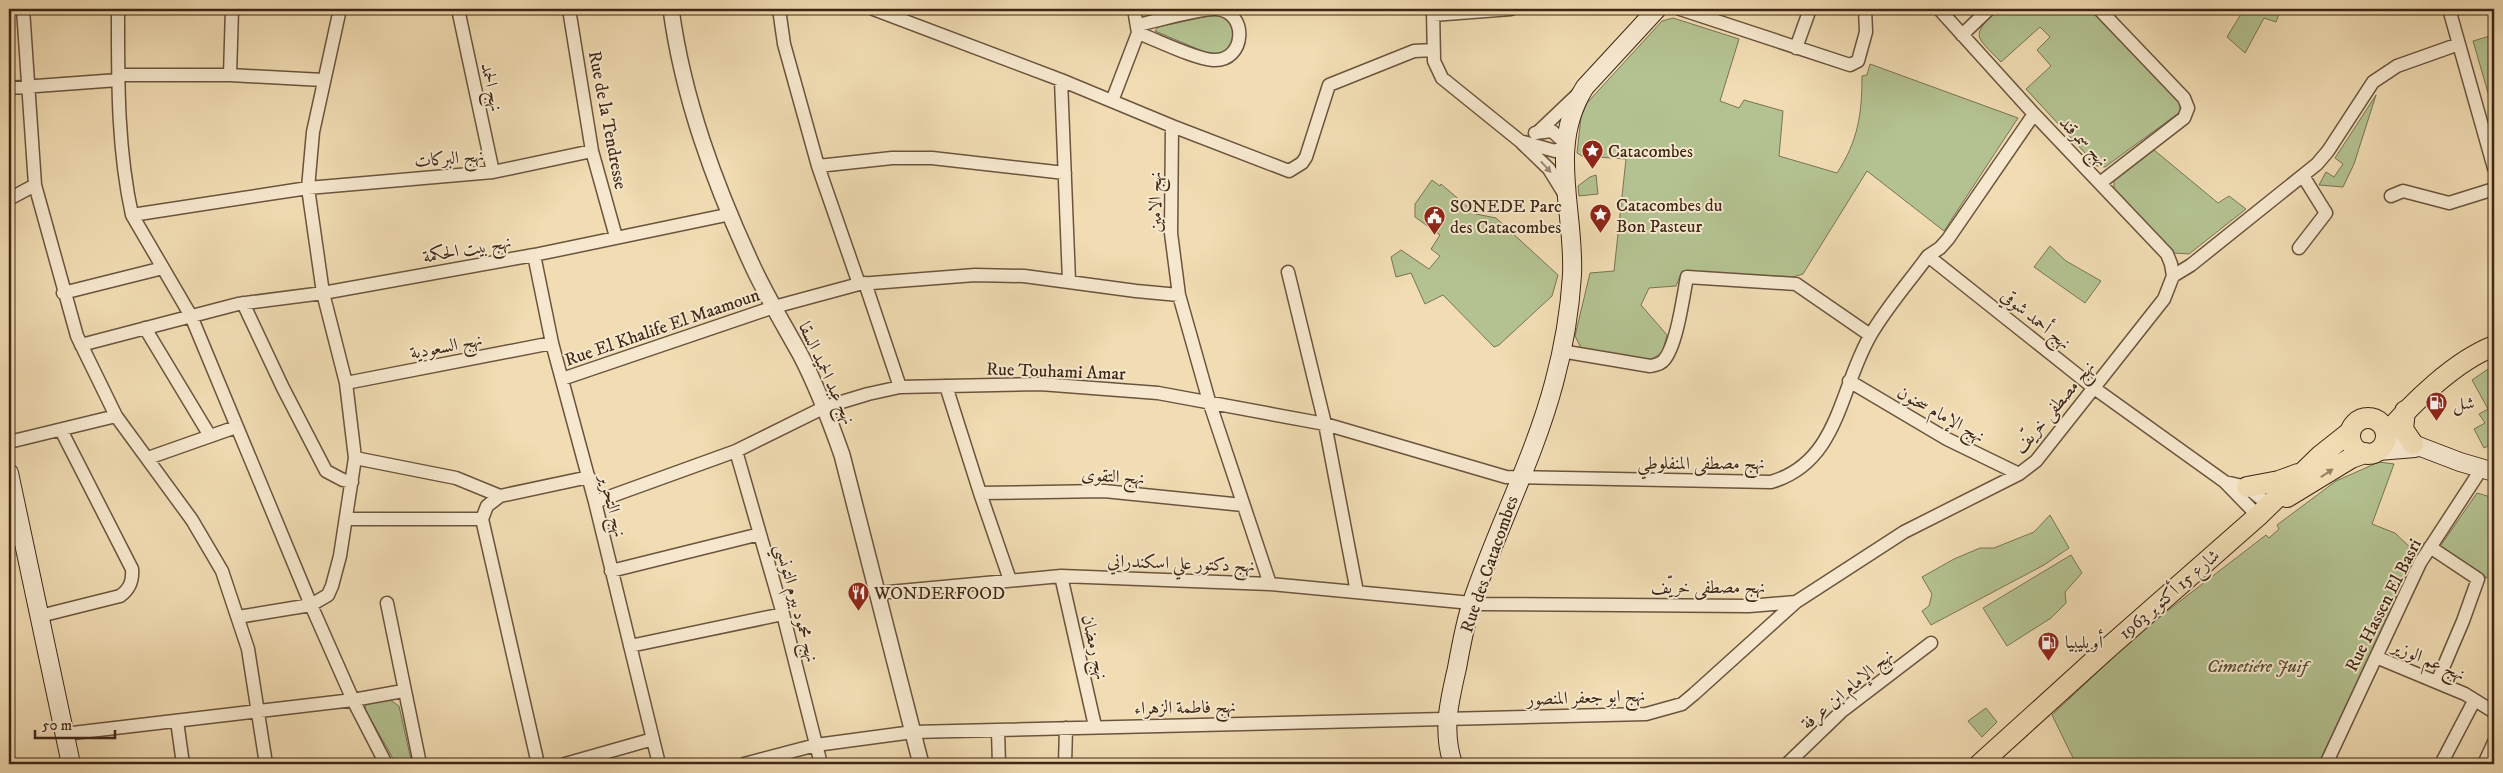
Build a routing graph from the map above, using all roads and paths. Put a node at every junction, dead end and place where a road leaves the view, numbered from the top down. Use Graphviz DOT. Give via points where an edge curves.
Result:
graph roads {
  1 [pos="23,9"];
  2 [pos="118,9"];
  3 [pos="232,9"];
  4 [pos="340,9"];
  5 [pos="458,9"];
  6 [pos="569,9"];
  7 [pos="672,9"];
  8 [pos="778,9"];
  9 [pos="873,9"];
  10 [pos="1134,9"];
  11 [pos="1511,9"];
  12 [pos="1657,9"];
  13 [pos="1680,9"];
  14 [pos="1810,9"];
  15 [pos="1865,9"];
  16 [pos="1939,9"];
  17 [pos="1989,9"];
  18 [pos="2099,9"];
  19 [pos="2449,9"];
  20 [pos="1433,12"];
  21 [pos="1138,29"];
  22 [pos="1962,34"];
  23 [pos="2459,44"];
  24 [pos="1796,48"];
  25 [pos="1434,50"];
  26 [pos="230,75"];
  27 [pos="118,77"];
  28 [pos="323,80"];
  29 [pos="1061,80"];
  30 [pos="28,86"];
  31 [pos="1585,86"];
  32 [pos="9,88"];
  33 [pos="1112,101"];
  34 [pos="2034,114"];
  35 [pos="1172,126"];
  36 [pos="1537,133"];
  37 [pos="2490,138"];
  38 [pos="1518,139"];
  39 [pos="1564,145"];
  40 [pos="592,151"];
  41 [pos="818,166"];
  42 [pos="2494,168"];
  43 [pos="493,172"];
  44 [pos="1065,173"];
  45 [pos="2303,176"];
  46 [pos="2100,183"];
  47 [pos="35,185"];
  48 [pos="308,188"];
  49 [pos="2494,189"];
  50 [pos="2391,196"];
  51 [pos="1566,197"];
  52 [pos="9,199"];
  53 [pos="731,214"];
  54 [pos="132,215"];
  55 [pos="616,237"];
  56 [pos="2299,248"];
  57 [pos="534,255"];
  58 [pos="1928,256"];
  59 [pos="163,268"];
  60 [pos="1288,272"];
  61 [pos="2173,276"];
  62 [pos="1069,281"];
  63 [pos="862,283"];
  64 [pos="63,293"];
  65 [pos="323,293"];
  66 [pos="1179,295"];
  67 [pos="243,303"];
  68 [pos="774,308"];
  69 [pos="191,316"];
  70 [pos="145,328"];
  71 [pos="1870,336"];
  72 [pos="552,343"];
  73 [pos="81,345"];
  74 [pos="2492,345"];
  75 [pos="1561,351"];
  76 [pos="562,379"];
  77 [pos="1849,381"];
  78 [pos="346,383"];
  79 [pos="946,386"];
  80 [pos="900,387"];
  81 [pos="2094,388"];
  82 [pos="2420,396"];
  83 [pos="1209,401"];
  84 [pos="825,407"];
  85 [pos="2405,411"];
  86 [pos="116,416"];
  87 [pos="2368,418"];
  88 [pos="1324,424"];
  89 [pos="236,427"];
  90 [pos="60,430"];
  91 [pos="2350,432"];
  92 [pos="210,436"];
  93 [pos="9,442"];
  94 [pos="2376,446"];
  95 [pos="2416,446"];
  96 [pos="736,452"];
  97 [pos="148,458"];
  98 [pos="355,458"];
  99 [pos="2488,470"];
  100 [pos="2302,472"];
  101 [pos="9,473"];
  102 [pos="2018,474"];
  103 [pos="589,478"];
  104 [pos="1524,478"];
  105 [pos="352,482"];
  106 [pos="2225,482"];
  107 [pos="2247,487"];
  108 [pos="980,493"];
  109 [pos="500,496"];
  110 [pos="596,502"];
  111 [pos="1243,506"];
  112 [pos="2264,511"];
  113 [pos="482,518"];
  114 [pos="346,519"];
  115 [pos="9,528"];
  116 [pos="760,534"];
  117 [pos="2430,547"];
  118 [pos="611,571"];
  119 [pos="1061,576"];
  120 [pos="1010,580"];
  121 [pos="1270,584"];
  122 [pos="1357,592"];
  123 [pos="878,593"];
  124 [pos="1796,602"];
  125 [pos="387,603"];
  126 [pos="1477,603"];
  127 [pos="311,605"];
  128 [pos="783,614"];
  129 [pos="40,616"];
  130 [pos="238,617"];
  131 [pos="1931,643"];
  132 [pos="630,646"];
  133 [pos="2376,657"];
  134 [pos="2437,682"];
  135 [pos="403,691"];
  136 [pos="353,700"];
  137 [pos="2474,701"];
  138 [pos="257,710"];
  139 [pos="2494,712"];
  140 [pos="1452,719"];
  141 [pos="178,721"];
  142 [pos="1095,726"];
  143 [pos="1066,728"];
  144 [pos="998,731"];
  145 [pos="913,732"];
  146 [pos="64,734"];
  147 [pos="653,740"];
  148 [pos="2494,742"];
  149 [pos="816,745"];
  150 [pos="59,764"];
  151 [pos="71,764"];
  152 [pos="183,764"];
  153 [pos="266,764"];
  154 [pos="386,764"];
  155 [pos="420,764"];
  156 [pos="538,764"];
  157 [pos="565,764"];
  158 [pos="659,764"];
  159 [pos="744,764"];
  160 [pos="821,764"];
  161 [pos="921,764"];
  162 [pos="999,764"];
  163 [pos="1066,764"];
  164 [pos="1452,764"];
  165 [pos="1462,764"];
  166 [pos="1787,764"];
  167 [pos="1980,764"];
  168 [pos="2326,764"];
  169 [pos="2441,764"];
  170 [pos="2484,764"];
  1 -- 30 [label="street"];
  2 -- 27 [label="street"];
  3 -- 26 [label="street"];
  4 -- 28 [label="street"];
  5 -- 43 [label="street, نهج الحمد"];
  6 -- 40 [label="street, Rue de la Tendresse"];
  7 -- 53 [label="street, نهج عبد الحميد السقا" via="689,100 706,154"];
  8 -- 41 [label="street" via="784,44"];
  9 -- 29 [label="street"];
  10 -- 21 [label="street"];
  11 -- 20 [label="street"];
  12 -- 31 [label="main road, Rue des Catacombes"];
  13 -- 24 [label="street"];
  14 -- 24 [label="street"];
  15 -- 24 [label="street" via="1866,32 1858,61 1854,64 1848,65"];
  16 -- 22 [label="street, نهج سمرقند"];
  17 -- 22 [label="street"];
  18 -- 46 [label="street" via="2184,98 2188,108 2184,118"];
  19 -- 23 [label="street"];
  20 -- 25 [label="street"];
  21 -- 21 [label="street" via="1217,9 1232,16 1241,37 1235,51 1228,57 1212,60"];
  21 -- 33 [label="street"];
  22 -- 34 [label="street, نهج سمرقند"];
  23 -- 37 [label="street"];
  23 -- 45 [label="street" via="2397,66 2373,82 2328,151"];
  25 -- 35 [label="street" via="1414,51 1328,85 1306,157 1289,171"];
  25 -- 38 [label="street" via="1436,69 1442,78"];
  26 -- 27 [label="street"];
  26 -- 28 [label="street"];
  27 -- 30 [label="street"];
  27 -- 54 [label="street" via="122,161"];
  28 -- 48 [label="street" via="313,132"];
  29 -- 33 [label="street"];
  29 -- 44 [label="street"];
  30 -- 32 [label="street"];
  30 -- 47 [label="street"];
  31 -- 36 [label="street"];
  31 -- 39 [label="main road, Rue des Catacombes" via="1571,112"];
  33 -- 35 [label="street"];
  34 -- 46 [label="street, نهج سمرقند"];
  34 -- 58 [label="street" via="1948,239"];
  35 -- 66 [label="street, نهج الامين" via="1172,233"];
  36 -- 38 [label="street"];
  36 -- 39 [label="street" via="1552,131"];
  37 -- 42 [label="street"];
  38 -- 39 [label="street" via="1555,151"];
  38 -- 51 [label="street, one-way" via="1549,169"];
  39 -- 51 [label="main road, Rue des Catacombes"];
  40 -- 43 [label="street, نهج البركات"];
  40 -- 55 [label="street, Rue de la Tendresse"];
  41 -- 44 [label="street" via="892,158 932,158"];
  41 -- 63 [label="street"];
  43 -- 48 [label="street, نهج البركات"];
  44 -- 62 [label="street"];
  45 -- 56 [label="street" via="2326,213"];
  45 -- 61 [label="street"];
  46 -- 61 [label="street, نهج سمرقند" via="2167,254"];
  47 -- 52 [label="street"];
  47 -- 64 [label="street"];
  48 -- 54 [label="street, نهج البركات"];
  48 -- 65 [label="street"];
  49 -- 50 [label="street" via="2450,203 2403,191"];
  51 -- 75 [label="main road, Rue des Catacombes" via="1572,274"];
  53 -- 55 [label="street, نهج بيت الحكمة"];
  53 -- 68 [label="street, نهج عبد الحميد السقا"];
  54 -- 59 [label="street"];
  55 -- 57 [label="street, نهج بيت الحكمة"];
  57 -- 65 [label="street, نهج بيت الحكمة"];
  57 -- 72 [label="street, نهج التحرير"];
  58 -- 71 [label="street, نهج مصطفى المنفلوطي"];
  58 -- 81 [label="street, نهج أحمد شوقي"];
  59 -- 64 [label="street"];
  59 -- 69 [label="street"];
  60 -- 88 [label="street"];
  61 -- 81 [label="street, نهج مصطفى خريّف" via="2164,299"];
  62 -- 63 [label="street, Rue El Khalife El Maamoun" via="975,275"];
  62 -- 66 [label="street, Rue El Khalife El Maamoun"];
  63 -- 68 [label="street, Rue El Khalife El Maamoun"];
  63 -- 80 [label="street"];
  64 -- 73 [label="street"];
  65 -- 67 [label="street, نهج بيت الحكمة"];
  65 -- 78 [label="street"];
  66 -- 83 [label="street, نهج الامين"];
  67 -- 69 [label="street, نهج بيت الحكمة"];
  67 -- 105 [label="street" via="326,470"];
  68 -- 76 [label="street, Rue El Khalife El Maamoun"];
  68 -- 84 [label="street, نهج عبد الحميد السقا"];
  69 -- 70 [label="street, نهج بيت الحكمة"];
  69 -- 89 [label="street"];
  70 -- 73 [label="street, نهج بيت الحكمة"];
  70 -- 92 [label="street"];
  71 -- 75 [label="street" via="1796,284 1687,276 1679,321 1668,355 1661,362 1650,366"];
  71 -- 77 [label="street, نهج مصطفى المنفلوطي"];
  72 -- 76 [label="street, نهج التحرير"];
  72 -- 78 [label="street, نهج السعودية"];
  73 -- 86 [label="street"];
  74 -- 82 [label="main road"];
  75 -- 104 [label="main road, Rue des Catacombes"];
  76 -- 103 [label="street, نهج التحرير"];
  77 -- 102 [label="street, نهج الإمام سحنون" via="1947,439"];
  77 -- 104 [label="street, نهج مصطفى المنفلوطي" via="1832,427 1818,452 1804,467 1788,477 1771,482 1741,483"];
  78 -- 98 [label="street"];
  79 -- 80 [label="street, Rue Touhami Amar"];
  79 -- 83 [label="street, Rue Touhami Amar" via="1040,384 1158,393"];
  79 -- 108 [label="street"];
  80 -- 84 [label="street, Rue Touhami Amar"];
  81 -- 102 [label="street, نهج مصطفى خريّف" via="2036,461"];
  81 -- 106 [label="street, نهج أحمد شوقي"];
  82 -- 85 [label="main road, شارع 15 أكتوبر 1963"];
  82 -- 87 [label="main road"];
  83 -- 88 [label="street, Rue Touhami Amar"];
  83 -- 111 [label="street, نهج الامين"];
  84 -- 96 [label="street, Rue Touhami Amar"];
  84 -- 123 [label="street, نهج عبد الحميد السقا" via="842,455"];
  85 -- 94 [label="main road, شارع 15 أكتوبر 1963"];
  85 -- 95 [label="main road" via="2403,428"];
  86 -- 90 [label="street"];
  86 -- 97 [label="street"];
  87 -- 91 [label="main road, شارع 15 أكتوبر 1963" via="2355,423"];
  87 -- 94 [label="main road" via="2378,421"];
  88 -- 104 [label="street, Rue Touhami Amar" via="1506,477"];
  88 -- 122 [label="street"];
  89 -- 92 [label="street"];
  89 -- 127 [label="street"];
  90 -- 93 [label="street"];
  90 -- 129 [label="street" via="132,569 133,578 126,592 120,596"];
  91 -- 94 [label="main road" via="2353,446"];
  91 -- 100 [label="main road, شارع 15 أكتوبر 1963"];
  92 -- 97 [label="street"];
  94 -- 95 [label="main road"];
  112 -- 94 [label="main road, شارع 15 أكتوبر 1963, one-way"];
  95 -- 99 [label="main road"];
  96 -- 110 [label="street, Rue Touhami Amar"];
  96 -- 116 [label="street, نهج محمود بيرم التونسي"];
  97 -- 130 [label="street" via="192,520 222,571"];
  98 -- 105 [label="street"];
  98 -- 109 [label="street" via="456,478"];
  99 -- 117 [label="street, Rue Hassen El Basri"];
  100 -- 107 [label="main road"];
  100 -- 112 [label="main road, شارع 15 أكتوبر 1963"];
  101 -- 129 [label="main road"];
  102 -- 124 [label="street, نهج مصطفى خريّف" via="1904,532"];
  103 -- 109 [label="street"];
  103 -- 110 [label="street, نهج التحرير"];
  104 -- 126 [label="main road, Rue des Catacombes"];
  105 -- 114 [label="street"];
  106 -- 107 [label="street, نهج أحمد شوقي"];
  106 -- 112 [label="street"];
  107 -- 112 [label="street, نهج أحمد شوقي"];
  108 -- 111 [label="street, نهج التقوى" via="1104,491"];
  108 -- 120 [label="street"];
  109 -- 113 [label="street" via="487,506"];
  110 -- 118 [label="street, نهج التحرير"];
  111 -- 121 [label="street, نهج الامين"];
  112 -- 167 [label="main road, شارع 15 أكتوبر 1963"];
  113 -- 114 [label="street"];
  113 -- 156 [label="street"];
  114 -- 127 [label="street" via="332,586 328,595"];
  115 -- 150 [label="main road"];
  116 -- 118 [label="street"];
  116 -- 128 [label="street, نهج محمود بيرم التونسي"];
  117 -- 133 [label="street, Rue Hassen El Basri"];
  117 -- 134 [label="street" via="2478,579"];
  118 -- 132 [label="street, نهج التحرير"];
  119 -- 120 [label="street, نهج دكتور علي اسكندراني"];
  119 -- 121 [label="street, نهج دكتور علي اسكندراني"];
  119 -- 142 [label="street, نهج رمضان"];
  120 -- 123 [label="street, نهج دكتور علي اسكندراني"];
  121 -- 122 [label="street, نهج دكتور علي اسكندراني"];
  122 -- 126 [label="street, نهج دكتور علي اسكندراني"];
  123 -- 145 [label="street, نهج عبد الحميد السقا"];
  124 -- 126 [label="street, نهج مصطفى خريّف" via="1749,606"];
  124 -- 140 [label="street, نهج ابو جعفر المنصور" via="1694,694 1671,708 1646,714"];
  125 -- 135 [label="street"];
  126 -- 140 [label="main road, Rue des Catacombes"];
  127 -- 130 [label="street"];
  127 -- 136 [label="street"];
  128 -- 132 [label="street"];
  128 -- 149 [label="street, نهج محمود بيرم التونسي"];
  129 -- 146 [label="main road"];
  130 -- 138 [label="street" via="253,675"];
  131 -- 166 [label="street, نهج الإمام ابن عرفة" via="1848,706"];
  132 -- 147 [label="street, نهج التحرير"];
  133 -- 134 [label="street, نهج عم الوزير"];
  133 -- 168 [label="street, Rue Hassen El Basri"];
  134 -- 137 [label="street, نهج عم الوزير"];
  135 -- 136 [label="street"];
  135 -- 155 [label="street"];
  136 -- 138 [label="street"];
  136 -- 154 [label="street"];
  137 -- 139 [label="street, نهج عم الوزير"];
  137 -- 169 [label="street"];
  138 -- 141 [label="street"];
  138 -- 153 [label="street"];
  140 -- 142 [label="street, نهج فاطمة الزهراء"];
  140 -- 164 [label="main road, Rue des Catacombes" via="1447,748"];
  140 -- 165 [label="main road, Rue des Catacombes"];
  141 -- 146 [label="street"];
  141 -- 152 [label="street"];
  142 -- 143 [label="street, نهج فاطمة الزهراء"];
  143 -- 144 [label="street, نهج فاطمة الزهراء"];
  143 -- 163 [label="street"];
  144 -- 145 [label="street, نهج فاطمة الزهراء"];
  144 -- 162 [label="street"];
  145 -- 149 [label="street, نهج فاطمة الزهراء"];
  145 -- 161 [label="street, نهج عبد الحميد السقا"];
  146 -- 151 [label="main road"];
  147 -- 157 [label="street"];
  147 -- 158 [label="street, نهج التحرير"];
  148 -- 170 [label="street"];
  149 -- 159 [label="street, نهج فاطمة الزهراء"];
  149 -- 160 [label="street, نهج محمود بيرم التونسي"];
}
